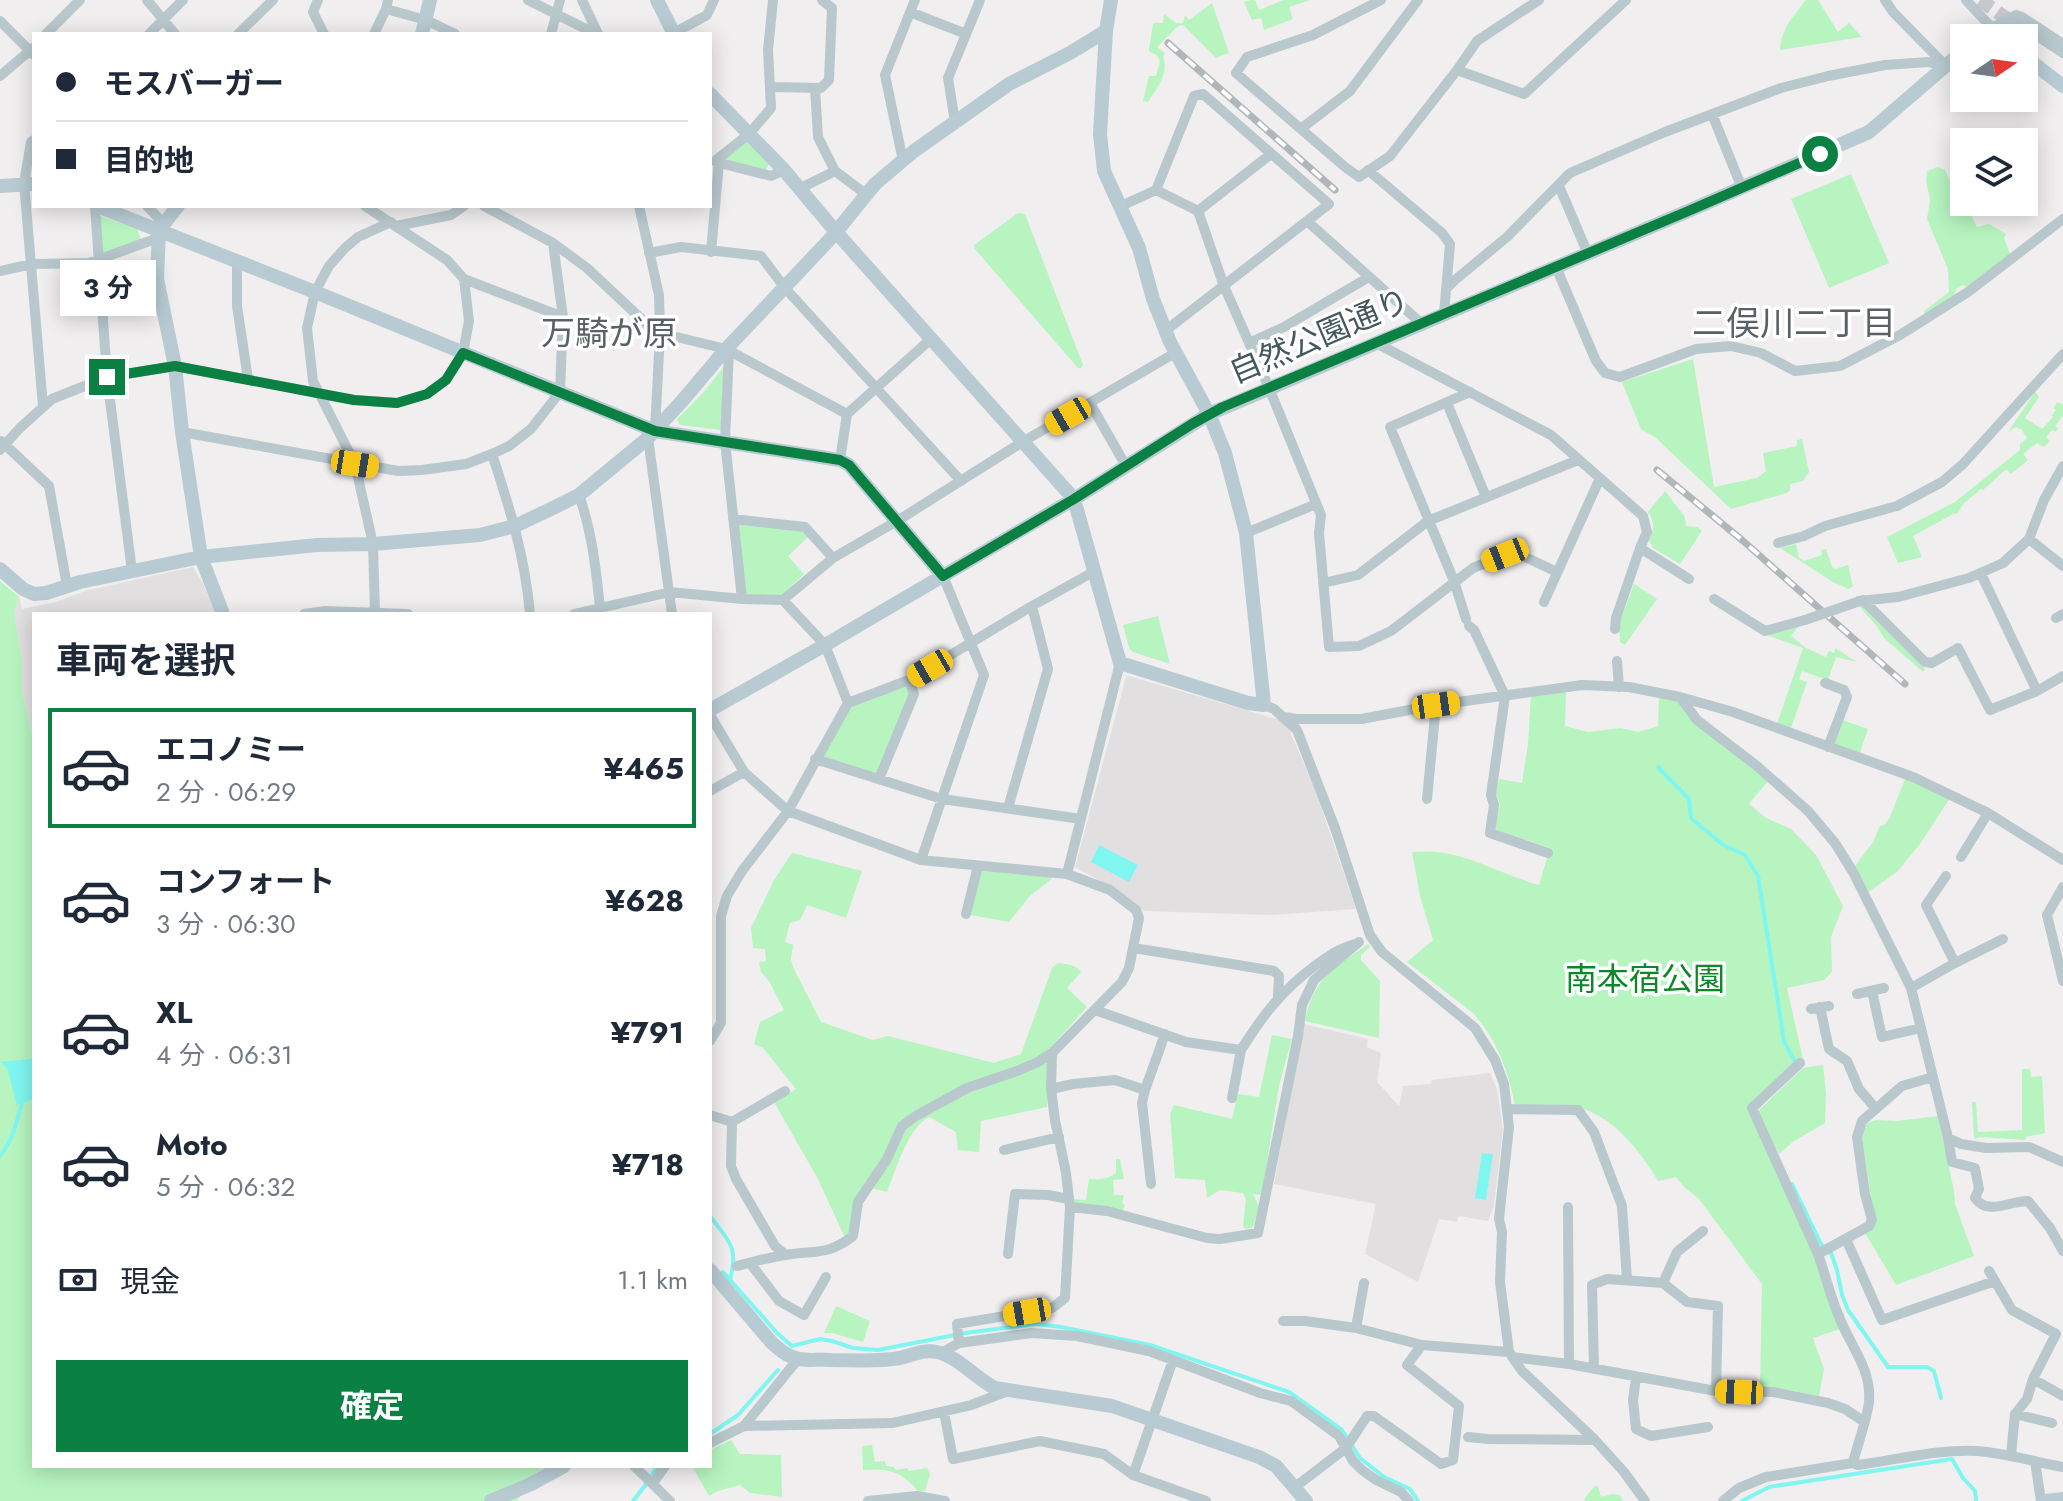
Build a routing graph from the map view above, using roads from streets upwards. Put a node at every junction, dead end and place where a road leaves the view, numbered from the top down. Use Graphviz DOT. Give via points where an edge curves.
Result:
graph roads {
  1 [pos="80,0"];
  2 [pos="147,0"];
  3 [pos="183,0"];
  4 [pos="273,0"];
  5 [pos="318,0"];
  6 [pos="430,0"];
  7 [pos="528,0"];
  8 [pos="560,0"];
  9 [pos="582,0"];
  10 [pos="657,0"];
  11 [pos="714,0"];
  12 [pos="773,0"];
  13 [pos="822,0"];
  14 [pos="915,0"];
  15 [pos="980,0"];
  16 [pos="1111,0"];
  17 [pos="1381,0"];
  18 [pos="1418,0"];
  19 [pos="1539,0"];
  20 [pos="1626,0"];
  21 [pos="1885,0"];
  22 [pos="1966,0"];
  23 [pos="1975,0"];
  24 [pos="387,5"];
  25 [pos="910,12"];
  26 [pos="556,13"];
  27 [pos="1978,13"];
  28 [pos="2010,18"];
  29 [pos="163,20"];
  30 [pos="0,21"];
  31 [pos="1989,24"];
  32 [pos="2005,24"];
  33 [pos="424,27"];
  34 [pos="1106,31"];
  35 [pos="48,32"];
  36 [pos="151,32"];
  37 [pos="173,32"];
  38 [pos="240,32"];
  39 [pos="323,32"];
  40 [pos="375,32"];
  41 [pos="446,32"];
  42 [pos="551,32"];
  43 [pos="593,32"];
  44 [pos="596,32"];
  45 [pos="672,32"];
  46 [pos="677,32"];
  47 [pos="966,34"];
  48 [pos="2063,44"];
  49 [pos="32,50"];
  50 [pos="32,52"];
  51 [pos="2063,53"];
  52 [pos="1950,62"];
  53 [pos="1945,66"];
  54 [pos="2038,67"];
  55 [pos="1457,70"];
  56 [pos="0,76"];
  57 [pos="2063,86"];
  58 [pos="770,87"];
  59 [pos="815,88"];
  60 [pos="712,96"];
  61 [pos="1712,114"];
  62 [pos="955,122"];
  63 [pos="1302,128"];
  64 [pos="749,134"];
  65 [pos="32,141"];
  66 [pos="1271,154"];
  67 [pos="715,161"];
  68 [pos="903,161"];
  69 [pos="784,170"];
  70 [pos="1368,170"];
  71 [pos="835,171"];
  72 [pos="29,184"];
  73 [pos="0,186"];
  74 [pos="1559,186"];
  75 [pos="801,188"];
  76 [pos="1742,188"];
  77 [pos="1156,190"];
  78 [pos="867,195"];
  79 [pos="1119,207"];
  80 [pos="96,208"];
  81 [pos="101,208"];
  82 [pos="148,208"];
  83 [pos="176,208"];
  84 [pos="368,208"];
  85 [pos="461,208"];
  86 [pos="488,208"];
  87 [pos="639,208"];
  88 [pos="1198,211"];
  89 [pos="2063,219"];
  90 [pos="1307,221"];
  91 [pos="393,224"];
  92 [pos="160,230"];
  93 [pos="836,232"];
  94 [pos="553,243"];
  95 [pos="711,252"];
  96 [pos="649,253"];
  97 [pos="1588,254"];
  98 [pos="99,261"];
  99 [pos="237,262"];
  100 [pos="32,264"];
  101 [pos="1556,267"];
  102 [pos="0,271"];
  103 [pos="1369,277"];
  104 [pos="464,279"];
  105 [pos="1224,286"];
  106 [pos="785,288"];
  107 [pos="1446,289"];
  108 [pos="315,292"];
  109 [pos="1444,314"];
  110 [pos="563,317"];
  111 [pos="1422,324"];
  112 [pos="1165,331"];
  113 [pos="660,333"];
  114 [pos="932,338"];
  115 [pos="1249,343"];
  116 [pos="1376,343"];
  117 [pos="727,350"];
  118 [pos="463,353"];
  119 [pos="1175,353"];
  120 [pos="2063,354"];
  121 [pos="175,366"];
  122 [pos="107,377"];
  123 [pos="248,379"];
  124 [pos="876,388"];
  125 [pos="1269,388"];
  126 [pos="319,392"];
  127 [pos="560,392"];
  128 [pos="1470,392"];
  129 [pos="1090,403"];
  130 [pos="1447,403"];
  131 [pos="43,406"];
  132 [pos="847,414"];
  133 [pos="1209,414"];
  134 [pos="182,432"];
  135 [pos="651,434"];
  136 [pos="725,441"];
  137 [pos="1024,441"];
  138 [pos="2,445"];
  139 [pos="492,454"];
  140 [pos="840,460"];
  141 [pos="1578,460"];
  142 [pos="355,464"];
  143 [pos="1126,466"];
  144 [pos="2063,466"];
  145 [pos="1600,478"];
  146 [pos="961,481"];
  147 [pos="579,495"];
  148 [pos="1486,497"];
  149 [pos="1074,499"];
  150 [pos="1316,504"];
  151 [pos="733,519"];
  152 [pos="897,521"];
  153 [pos="1428,521"];
  154 [pos="515,526"];
  155 [pos="1246,533"];
  156 [pos="2029,539"];
  157 [pos="1778,543"];
  158 [pos="373,544"];
  159 [pos="1640,548"];
  160 [pos="201,557"];
  161 [pos="833,558"];
  162 [pos="2063,566"];
  163 [pos="0,569"];
  164 [pos="132,571"];
  165 [pos="1095,571"];
  166 [pos="1557,572"];
  167 [pos="1981,574"];
  168 [pos="943,576"];
  169 [pos="1689,579"];
  170 [pos="1454,581"];
  171 [pos="1323,583"];
  172 [pos="67,586"];
  173 [pos="670,592"];
  174 [pos="742,599"];
  175 [pos="1714,599"];
  176 [pos="783,600"];
  177 [pos="1860,601"];
  178 [pos="1544,602"];
  179 [pos="1032,606"];
  180 [pos="600,608"];
  181 [pos="222,612"];
  182 [pos="318,612"];
  183 [pos="350,612"];
  184 [pos="375,612"];
  185 [pos="530,612"];
  186 [pos="583,612"];
  187 [pos="672,612"];
  188 [pos="1615,629"];
  189 [pos="972,643"];
  190 [pos="825,645"];
  191 [pos="1617,661"];
  192 [pos="1120,663"];
  193 [pos="2063,676"];
  194 [pos="909,680"];
  195 [pos="1825,683"];
  196 [pos="1619,687"];
  197 [pos="2037,691"];
  198 [pos="1505,696"];
  199 [pos="1680,697"];
  200 [pos="848,703"];
  201 [pos="1264,705"];
  202 [pos="1436,705"];
  203 [pos="712,711"];
  204 [pos="712,716"];
  205 [pos="1283,717"];
  206 [pos="1828,747"];
  207 [pos="815,759"];
  208 [pos="744,772"];
  209 [pos="879,779"];
  210 [pos="712,790"];
  211 [pos="942,799"];
  212 [pos="1427,799"];
  213 [pos="1008,808"];
  214 [pos="788,811"];
  215 [pos="1988,813"];
  216 [pos="1081,819"];
  217 [pos="1548,853"];
  218 [pos="1961,857"];
  219 [pos="921,860"];
  220 [pos="2063,860"];
  221 [pos="978,866"];
  222 [pos="1067,874"];
  223 [pos="1946,876"];
  224 [pos="2063,887"];
  225 [pos="712,911"];
  226 [pos="966,914"];
  227 [pos="721,916"];
  228 [pos="1370,935"];
  229 [pos="2003,939"];
  230 [pos="1359,942"];
  231 [pos="1134,948"];
  232 [pos="1955,963"];
  233 [pos="715,977"];
  234 [pos="2063,981"];
  235 [pos="1884,988"];
  236 [pos="1911,988"];
  237 [pos="1872,991"];
  238 [pos="1857,994"];
  239 [pos="1278,997"];
  240 [pos="1820,1007"];
  241 [pos="1095,1010"];
  242 [pos="1921,1028"];
  243 [pos="1165,1034"];
  244 [pos="712,1038"];
  245 [pos="1241,1050"];
  246 [pos="1052,1053"];
  247 [pos="1800,1063"];
  248 [pos="1933,1077"];
  249 [pos="1051,1089"];
  250 [pos="1145,1090"];
  251 [pos="785,1091"];
  252 [pos="1232,1098"];
  253 [pos="1508,1109"];
  254 [pos="1876,1109"];
  255 [pos="712,1116"];
  256 [pos="732,1122"];
  257 [pos="1059,1137"];
  258 [pos="1948,1138"];
  259 [pos="1004,1150"];
  260 [pos="2063,1162"];
  261 [pos="1151,1184"];
  262 [pos="1070,1203"];
  263 [pos="1568,1207"];
  264 [pos="1703,1231"];
  265 [pos="1846,1239"];
  266 [pos="2063,1251"];
  267 [pos="1008,1254"];
  268 [pos="1818,1254"];
  269 [pos="786,1255"];
  270 [pos="750,1263"];
  271 [pos="737,1266"];
  272 [pos="713,1273"];
  273 [pos="826,1277"];
  274 [pos="1627,1280"];
  275 [pos="1364,1283"];
  276 [pos="1663,1283"];
  277 [pos="1283,1321"];
  278 [pos="1356,1328"];
  279 [pos="958,1337"];
  280 [pos="1422,1345"];
  281 [pos="941,1353"];
  282 [pos="1511,1355"];
  283 [pos="798,1359"];
  284 [pos="1173,1360"];
  285 [pos="1569,1364"];
  286 [pos="1594,1369"];
  287 [pos="1636,1378"];
  288 [pos="2033,1379"];
  289 [pos="1010,1391"];
  290 [pos="1716,1391"];
  291 [pos="2063,1396"];
  292 [pos="944,1412"];
  293 [pos="2015,1414"];
  294 [pos="1152,1419"];
  295 [pos="1863,1421"];
  296 [pos="2052,1423"];
  297 [pos="744,1426"];
  298 [pos="1708,1427"];
  299 [pos="1468,1437"];
  300 [pos="1595,1440"];
  301 [pos="712,1442"];
  302 [pos="1346,1448"];
  303 [pos="2011,1455"];
  304 [pos="2035,1461"];
  305 [pos="1853,1463"];
  306 [pos="2063,1467"];
  307 [pos="560,1468"];
  308 [pos="636,1468"];
  309 [pos="663,1468"];
  310 [pos="1133,1475"];
  311 [pos="650,1480"];
  312 [pos="1295,1487"];
  313 [pos="917,1496"];
  314 [pos="2063,1499"];
  315 [pos="491,1501"];
  316 [pos="670,1501"];
  317 [pos="868,1501"];
  318 [pos="905,1501"];
  319 [pos="945,1501"];
  320 [pos="1206,1501"];
  321 [pos="1306,1501"];
  322 [pos="1409,1501"];
  323 [pos="1645,1501"];
  324 [pos="1723,1501"];
  325 [pos="2043,1501"];
  1 -- 35 [label="street"];
  2 -- 29 [label="street"];
  3 -- 29 [label="street"];
  4 -- 38 [label="street"];
  5 -- 39 [label="street" via="313,12"];
  6 -- 33 [label="street"];
  7 -- 26 [label="street"];
  8 -- 26 [label="street"];
  9 -- 44 [label="street"];
  10 -- 45 [label="street"];
  11 -- 46 [label="street" via="707,15"];
  12 -- 58 [label="street"];
  13 -- 59 [label="street" via="832,8 829,80"];
  14 -- 25 [label="street"];
  15 -- 47 [label="street"];
  16 -- 34 [label="street"];
  17 -- 63 [label="street" via="1313,35 1247,57 1236,73"];
  18 -- 63 [label="street" via="1350,91"];
  19 -- 55 [label="street" via="1477,41"];
  20 -- 55 [label="street" via="1524,94"];
  21 -- 53 [label="street"];
  22 -- 27 [label="street"];
  23 -- 27 [label="street"];
  24 -- 33 [label="street"];
  24 -- 40 [label="street"];
  25 -- 47 [label="street"];
  25 -- 68 [label="street" via="885,75"];
  26 -- 42 [label="street"];
  26 -- 43 [label="street"];
  27 -- 31 [label="street"];
  28 -- 32 [label="street"];
  28 -- 48 [label="street" via="2022,17"];
  28 -- 51 [label="street"];
  29 -- 36 [label="street"];
  29 -- 37 [label="street"];
  30 -- 49 [label="street"];
  33 -- 41 [label="street"];
  34 -- 62 [label="street" via="1009,84"];
  34 -- 79 [label="street" via="1100,152"];
  47 -- 62 [label="street" via="948,78"];
  50 -- 56 [label="street"];
  52 -- 53 [label="street, 自然公園通り"];
  53 -- 61 [label="street" via="1885,65 1828,76"];
  53 -- 76 [label="street, 自然公園通り" via="1869,132"];
  54 -- 57 [label="street"];
  55 -- 70 [label="street" via="1390,156"];
  58 -- 59 [label="street"];
  58 -- 64 [label="street" via="771,108"];
  59 -- 71 [label="street" via="818,137"];
  60 -- 64 [label="street"];
  61 -- 74 [label="street" via="1570,173"];
  61 -- 76 [label="street"];
  62 -- 68 [label="street"];
  63 -- 70 [label="street" via="1359,177"];
  64 -- 67 [label="street"];
  64 -- 69 [label="street"];
  65 -- 72 [label="street"];
  66 -- 77 [label="street" via="1203,94 1194,96"];
  66 -- 88 [label="street"];
  66 -- 90 [label="street" via="1329,204"];
  67 -- 69 [label="street" via="771,176"];
  67 -- 95 [label="street"];
  68 -- 78 [label="street"];
  69 -- 75 [label="street"];
  70 -- 107 [label="street" via="1450,244"];
  71 -- 75 [label="street"];
  71 -- 78 [label="street"];
  72 -- 73 [label="street"];
  72 -- 100 [label="street"];
  74 -- 97 [label="street"];
  74 -- 107 [label="street"];
  75 -- 93 [label="street"];
  76 -- 97 [label="street, 自然公園通り"];
  77 -- 79 [label="street"];
  77 -- 88 [label="street"];
  78 -- 93 [label="street"];
  79 -- 112 [label="street" via="1139,248"];
  80 -- 98 [label="street"];
  81 -- 92 [label="street"];
  82 -- 92 [label="street"];
  83 -- 92 [label="street"];
  84 -- 91 [label="street"];
  85 -- 91 [label="street" via="451,215"];
  86 -- 94 [label="street"];
  87 -- 96 [label="street"];
  88 -- 105 [label="street"];
  89 -- 101 [label="street" via="1962,296 1888,341 1825,369 1795,371 1761,353 1715,346 1620,377 1605,373"];
  90 -- 103 [label="street"];
  90 -- 105 [label="street"];
  91 -- 104 [label="street" via="447,260"];
  91 -- 108 [label="street" via="358,237 345,248"];
  92 -- 98 [label="street"];
  92 -- 99 [label="street"];
  92 -- 121 [label="street" via="157,279"];
  93 -- 106 [label="street"];
  93 -- 114 [label="street"];
  94 -- 110 [label="street"];
  94 -- 113 [label="street"];
  95 -- 96 [label="street" via="681,247"];
  95 -- 106 [label="street" via="761,256"];
  96 -- 113 [label="street" via="659,295"];
  97 -- 101 [label="street, 自然公園通り"];
  98 -- 100 [label="street"];
  98 -- 122 [label="street"];
  99 -- 108 [label="street"];
  99 -- 123 [label="street" via="237,306"];
  100 -- 102 [label="street"];
  100 -- 131 [label="street"];
  101 -- 109 [label="street, 自然公園通り"];
  103 -- 111 [label="street"];
  103 -- 115 [label="street"];
  104 -- 110 [label="street"];
  104 -- 118 [label="street" via="469,321"];
  105 -- 112 [label="street"];
  105 -- 115 [label="street"];
  106 -- 117 [label="street"];
  106 -- 124 [label="street"];
  107 -- 109 [label="street"];
  108 -- 118 [label="street"];
  108 -- 126 [label="street" via="307,328"];
  109 -- 111 [label="street, 自然公園通り"];
  110 -- 127 [label="street"];
  111 -- 116 [label="street, 自然公園通り"];
  112 -- 119 [label="street"];
  113 -- 117 [label="street"];
  113 -- 135 [label="street"];
  114 -- 124 [label="street"];
  114 -- 137 [label="street"];
  115 -- 125 [label="street"];
  116 -- 125 [label="street, 自然公園通り"];
  116 -- 128 [label="street"];
  117 -- 132 [label="street"];
  117 -- 135 [label="street"];
  117 -- 136 [label="street"];
  118 -- 126 [label="street" via="446,380 427,394 397,403"];
  118 -- 127 [label="street"];
  119 -- 129 [label="street"];
  119 -- 133 [label="street"];
  120 -- 157 [label="street" via="1942,482 1897,506"];
  121 -- 122 [label="street"];
  121 -- 123 [label="street"];
  121 -- 134 [label="street"];
  122 -- 131 [label="street"];
  122 -- 164 [label="street"];
  123 -- 126 [label="street"];
  124 -- 132 [label="street"];
  124 -- 146 [label="street"];
  125 -- 133 [label="street, 自然公園通り"];
  125 -- 150 [label="street"];
  126 -- 142 [label="street"];
  127 -- 135 [label="street"];
  127 -- 139 [label="street" via="531,429"];
  128 -- 130 [label="street"];
  128 -- 141 [label="street" via="1551,435"];
  129 -- 137 [label="street"];
  129 -- 143 [label="street"];
  130 -- 148 [label="street"];
  130 -- 153 [label="street" via="1390,427"];
  131 -- 138 [label="street"];
  132 -- 140 [label="street"];
  133 -- 143 [label="street, 自然公園通り"];
  133 -- 155 [label="street"];
  134 -- 142 [label="street"];
  134 -- 160 [label="street"];
  135 -- 136 [label="street"];
  135 -- 147 [label="street"];
  135 -- 173 [label="street"];
  136 -- 140 [label="street"];
  136 -- 151 [label="street"];
  137 -- 146 [label="street"];
  137 -- 149 [label="street"];
  138 -- 172 [label="street" via="49,486"];
  139 -- 142 [label="street" via="422,470"];
  139 -- 154 [label="street"];
  140 -- 152 [label="street"];
  141 -- 145 [label="street"];
  141 -- 148 [label="street"];
  142 -- 158 [label="street"];
  143 -- 149 [label="street, 自然公園通り"];
  144 -- 156 [label="street"];
  145 -- 159 [label="street" via="1643,516 1647,532"];
  145 -- 166 [label="street"];
  146 -- 152 [label="street"];
  147 -- 154 [label="street"];
  147 -- 180 [label="street" via="591,534"];
  148 -- 153 [label="street"];
  149 -- 165 [label="street"];
  149 -- 168 [label="street, 自然公園通り"];
  150 -- 155 [label="street"];
  150 -- 171 [label="street" via="1321,515"];
  151 -- 161 [label="street" via="805,527"];
  151 -- 174 [label="street"];
  152 -- 161 [label="street"];
  152 -- 168 [label="street"];
  153 -- 170 [label="street"];
  153 -- 171 [label="street" via="1358,575"];
  154 -- 158 [label="street" via="469,536"];
  154 -- 185 [label="street"];
  155 -- 201 [label="street"];
  156 -- 162 [label="street"];
  156 -- 167 [label="street" via="2003,563"];
  158 -- 160 [label="street"];
  158 -- 184 [label="street"];
  159 -- 169 [label="street"];
  159 -- 188 [label="street"];
  160 -- 164 [label="street"];
  160 -- 181 [label="street"];
  161 -- 176 [label="street"];
  163 -- 172 [label="street" via="34,594"];
  164 -- 172 [label="street"];
  165 -- 179 [label="street"];
  165 -- 192 [label="street"];
  166 -- 170 [label="street" via="1513,554"];
  166 -- 178 [label="street"];
  167 -- 177 [label="street" via="1898,597"];
  167 -- 197 [label="street"];
  168 -- 189 [label="street"];
  168 -- 190 [label="street, 自然公園通り"];
  170 -- 171 [label="street" via="1391,631 1359,646 1329,647"];
  170 -- 198 [label="street" via="1468,623"];
  173 -- 174 [label="street"];
  173 -- 180 [label="street"];
  173 -- 187 [label="street"];
  174 -- 176 [label="street"];
  175 -- 177 [label="street, bridge" via="1765,631"];
  176 -- 190 [label="street"];
  177 -- 197 [label="street" via="1925,662 1958,648 1990,710"];
  179 -- 189 [label="street"];
  179 -- 213 [label="street" via="1048,669"];
  180 -- 186 [label="street"];
  182 -- 183 [label="street"];
  189 -- 194 [label="street"];
  189 -- 211 [label="street" via="984,675"];
  190 -- 200 [label="street"];
  190 -- 203 [label="street, 自然公園通り"];
  191 -- 196 [label="street"];
  192 -- 201 [label="street"];
  192 -- 216 [label="street"];
  193 -- 197 [label="street"];
  194 -- 200 [label="street"];
  194 -- 209 [label="street" via="914,694"];
  195 -- 206 [label="street" via="1844,690 1847,697"];
  196 -- 198 [label="street" via="1582,685"];
  196 -- 199 [label="street"];
  198 -- 202 [label="street"];
  198 -- 217 [label="street" via="1490,833"];
  199 -- 206 [label="street"];
  199 -- 236 [label="street" via="1697,720 1808,811 1835,843"];
  200 -- 207 [label="street"];
  201 -- 205 [label="street"];
  202 -- 205 [label="street" via="1361,719"];
  202 -- 212 [label="street"];
  204 -- 208 [label="street"];
  205 -- 228 [label="street" via="1297,730"];
  206 -- 215 [label="street" via="1913,777"];
  207 -- 209 [label="street"];
  207 -- 214 [label="street"];
  208 -- 210 [label="street"];
  208 -- 214 [label="street"];
  209 -- 211 [label="street"];
  211 -- 213 [label="street"];
  211 -- 219 [label="street"];
  213 -- 216 [label="street"];
  214 -- 219 [label="street"];
  214 -- 227 [label="street" via="742,871"];
  215 -- 218 [label="street"];
  215 -- 220 [label="street"];
  216 -- 222 [label="street"];
  219 -- 221 [label="street"];
  221 -- 222 [label="street"];
  221 -- 226 [label="street"];
  222 -- 231 [label="street" via="1110,890 1136,910"];
  223 -- 232 [label="street" via="1926,905"];
  224 -- 234 [label="street" via="2047,915"];
  225 -- 227 [label="street"];
  227 -- 233 [label="street"];
  228 -- 230 [label="street"];
  228 -- 253 [label="street" via="1382,952 1475,1028 1495,1060"];
  229 -- 232 [label="street"];
  230 -- 239 [label="street" via="1340,947"];
  230 -- 262 [label="street" via="1314,980 1302,1005 1258,1233 1207,1238"];
  231 -- 239 [label="street" via="1274,971 1279,976"];
  231 -- 241 [label="street" via="1122,982"];
  232 -- 236 [label="street"];
  233 -- 244 [label="street" via="721,1023"];
  235 -- 237 [label="street"];
  236 -- 242 [label="street"];
  237 -- 238 [label="street"];
  237 -- 242 [label="street" via="1882,1037"];
  239 -- 245 [label="street"];
  240 -- 254 [label="street" via="1829,1049 1847,1061 1859,1089"];
  241 -- 243 [label="street"];
  241 -- 246 [label="street"];
  242 -- 248 [label="street"];
  243 -- 245 [label="street"];
  243 -- 250 [label="street"];
  245 -- 252 [label="street"];
  246 -- 249 [label="street"];
  246 -- 269 [label="street" via="967,1088 902,1126 858,1202 853,1236 821,1253"];
  247 -- 268 [label="street" via="1752,1108"];
  248 -- 254 [label="street" via="1902,1086"];
  248 -- 258 [label="street"];
  249 -- 250 [label="street" via="1115,1080"];
  249 -- 257 [label="street"];
  250 -- 261 [label="street"];
  251 -- 256 [label="street"];
  253 -- 274 [label="street" via="1578,1110 1594,1132 1622,1206"];
  253 -- 282 [label="street" via="1499,1219 1500,1282"];
  254 -- 265 [label="street" via="1862,1121 1857,1137 1872,1220"];
  255 -- 256 [label="street"];
  256 -- 269 [label="street" via="731,1166 736,1179 775,1246"];
  257 -- 259 [label="street"];
  257 -- 262 [label="street"];
  258 -- 260 [label="street" via="1986,1148 2029,1147"];
  258 -- 266 [label="street" via="1952,1162 1975,1168 1979,1203 1992,1208 2028,1201"];
  262 -- 267 [label="street" via="1048,1195 1015,1194"];
  262 -- 279 [label="street" via="1065,1298 1052,1308 957,1324"];
  263 -- 285 [label="street"];
  264 -- 276 [label="street" via="1677,1252"];
  265 -- 268 [label="street"];
  265 -- 288 [label="street" via="1882,1320 1992,1276 2012,1310 2056,1334"];
  268 -- 295 [label="street" via="1847,1337 1864,1364 1869,1402"];
  269 -- 270 [label="street"];
  270 -- 271 [label="street"];
  270 -- 273 [label="street" via="779,1301 804,1315"];
  272 -- 283 [label="street" via="772,1343"];
  274 -- 276 [label="street"];
  274 -- 286 [label="street" via="1592,1285"];
  275 -- 278 [label="street"];
  276 -- 290 [label="street" via="1687,1302 1718,1306"];
  277 -- 278 [label="street"];
  278 -- 280 [label="street"];
  279 -- 281 [label="street"];
  279 -- 284 [label="street" via="1077,1336"];
  280 -- 282 [label="street"];
  280 -- 302 [label="street" via="1407,1365 1459,1406 1453,1460 1441,1464 1374,1416 1367,1416"];
  281 -- 283 [label="street" via="875,1360"];
  281 -- 289 [label="street" via="983,1382"];
  282 -- 285 [label="street"];
  282 -- 300 [label="street"];
  283 -- 297 [label="street"];
  284 -- 294 [label="street"];
  284 -- 302 [label="street" via="1291,1401 1339,1436"];
  285 -- 286 [label="street"];
  286 -- 287 [label="street"];
  287 -- 290 [label="street"];
  287 -- 298 [label="street" via="1636,1429 1651,1436"];
  288 -- 291 [label="street"];
  288 -- 293 [label="street"];
  289 -- 292 [label="street"];
  289 -- 294 [label="street" via="1112,1406"];
  290 -- 295 [label="street" via="1773,1392 1828,1403"];
  292 -- 297 [label="street" via="892,1423"];
  292 -- 310 [label="street" via="953,1459 1040,1441 1104,1454"];
  293 -- 296 [label="street"];
  293 -- 303 [label="street"];
  294 -- 310 [label="street"];
  294 -- 312 [label="street" via="1259,1457"];
  295 -- 305 [label="street"];
  297 -- 301 [label="street"];
  299 -- 300 [label="street"];
  300 -- 323 [label="street"];
  302 -- 312 [label="street"];
  302 -- 322 [label="street" via="1362,1470"];
  303 -- 304 [label="street"];
  303 -- 305 [label="street" via="1963,1451"];
  304 -- 306 [label="street"];
  304 -- 325 [label="street"];
  305 -- 324 [label="street" via="1766,1477"];
  307 -- 315 [label="street"];
  308 -- 311 [label="street"];
  309 -- 311 [label="street"];
  310 -- 320 [label="street"];
  311 -- 316 [label="street"];
  312 -- 321 [label="street"];
  313 -- 317 [label="street"];
  313 -- 318 [label="street"];
  313 -- 319 [label="street"];
  314 -- 325 [label="street"];
}
